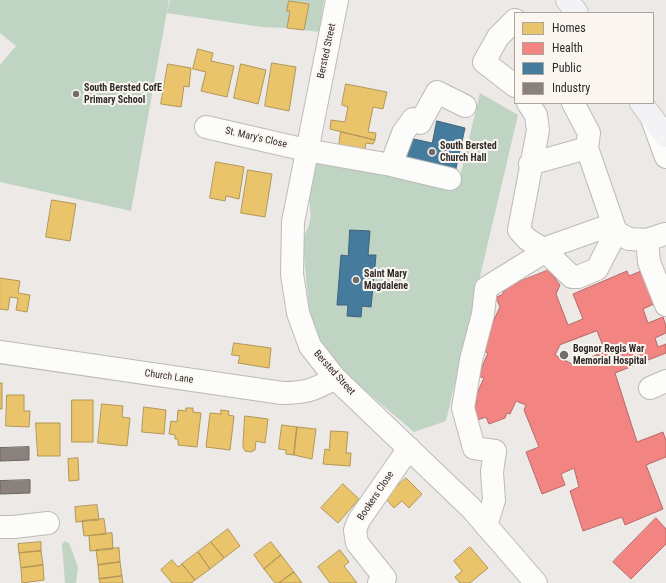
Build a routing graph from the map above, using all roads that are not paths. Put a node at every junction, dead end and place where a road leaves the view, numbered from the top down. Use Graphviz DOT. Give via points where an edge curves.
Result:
graph roads {
  1 [pos="336,0"];
  2 [pos="567,0"];
  3 [pos="576,12"];
  4 [pos="514,21"];
  5 [pos="514,85"];
  6 [pos="529,104"];
  7 [pos="574,104"];
  8 [pos="465,106"];
  9 [pos="647,111"];
  10 [pos="206,127"];
  11 [pos="666,136"];
  12 [pos="587,148"];
  13 [pos="306,150"];
  14 [pos="666,157"];
  15 [pos="530,164"];
  16 [pos="391,165"];
  17 [pos="450,179"];
  18 [pos="616,232"];
  19 [pos="661,235"];
  20 [pos="543,249"];
  21 [pos="666,305"];
  22 [pos="0,352"];
  23 [pos="335,378"];
  24 [pos="409,448"];
  25 [pos="48,523"];
  26 [pos="486,526"];
  27 [pos="0,527"];
  28 [pos="379,583"];
  29 [pos="536,583"];
  1 -- 13 [label="street, Bersted Street"];
  2 -- 3 [label="main road"];
  4 -- 5 [label="street" via="498,37 484,62"];
  6 -- 15 [label="street" via="536,115 538,130"];
  7 -- 12 [label="street" via="589,133"];
  8 -- 16 [label="street" via="437,92 420,123 412,120 403,133"];
  9 -- 11 [label="main road"];
  9 -- 14 [label="street"];
  10 -- 13 [label="street, St. Mary's Close"];
  12 -- 15 [label="street"];
  12 -- 18 [label="street"];
  13 -- 16 [label="street, St. Mary's Close"];
  13 -- 23 [label="street, Bersted Street" via="293,222 292,274 298,313 310,346"];
  15 -- 20 [label="street" via="519,230 526,239"];
  16 -- 17 [label="street, St. Mary's Close"];
  18 -- 19 [label="street" via="629,239"];
  18 -- 20 [label="street" via="602,228"];
  18 -- 20 [label="street" via="597,269 578,277 572,277"];
  19 -- 21 [label="street" via="649,262"];
  20 -- 26 [label="street" via="536,257 486,288 483,314 471,360 463,408 474,448 495,451 492,472 494,500"];
  22 -- 23 [label="street, Church Lane" via="282,393 302,393"];
  23 -- 24 [label="street, Bersted Street"];
  24 -- 26 [label="street, Bersted Street"];
  24 -- 28 [label="street, Bookers Close" via="359,520 355,530 356,543 385,578"];
  25 -- 27 [label="street"];
  26 -- 29 [label="street, Bersted Street"];
}
